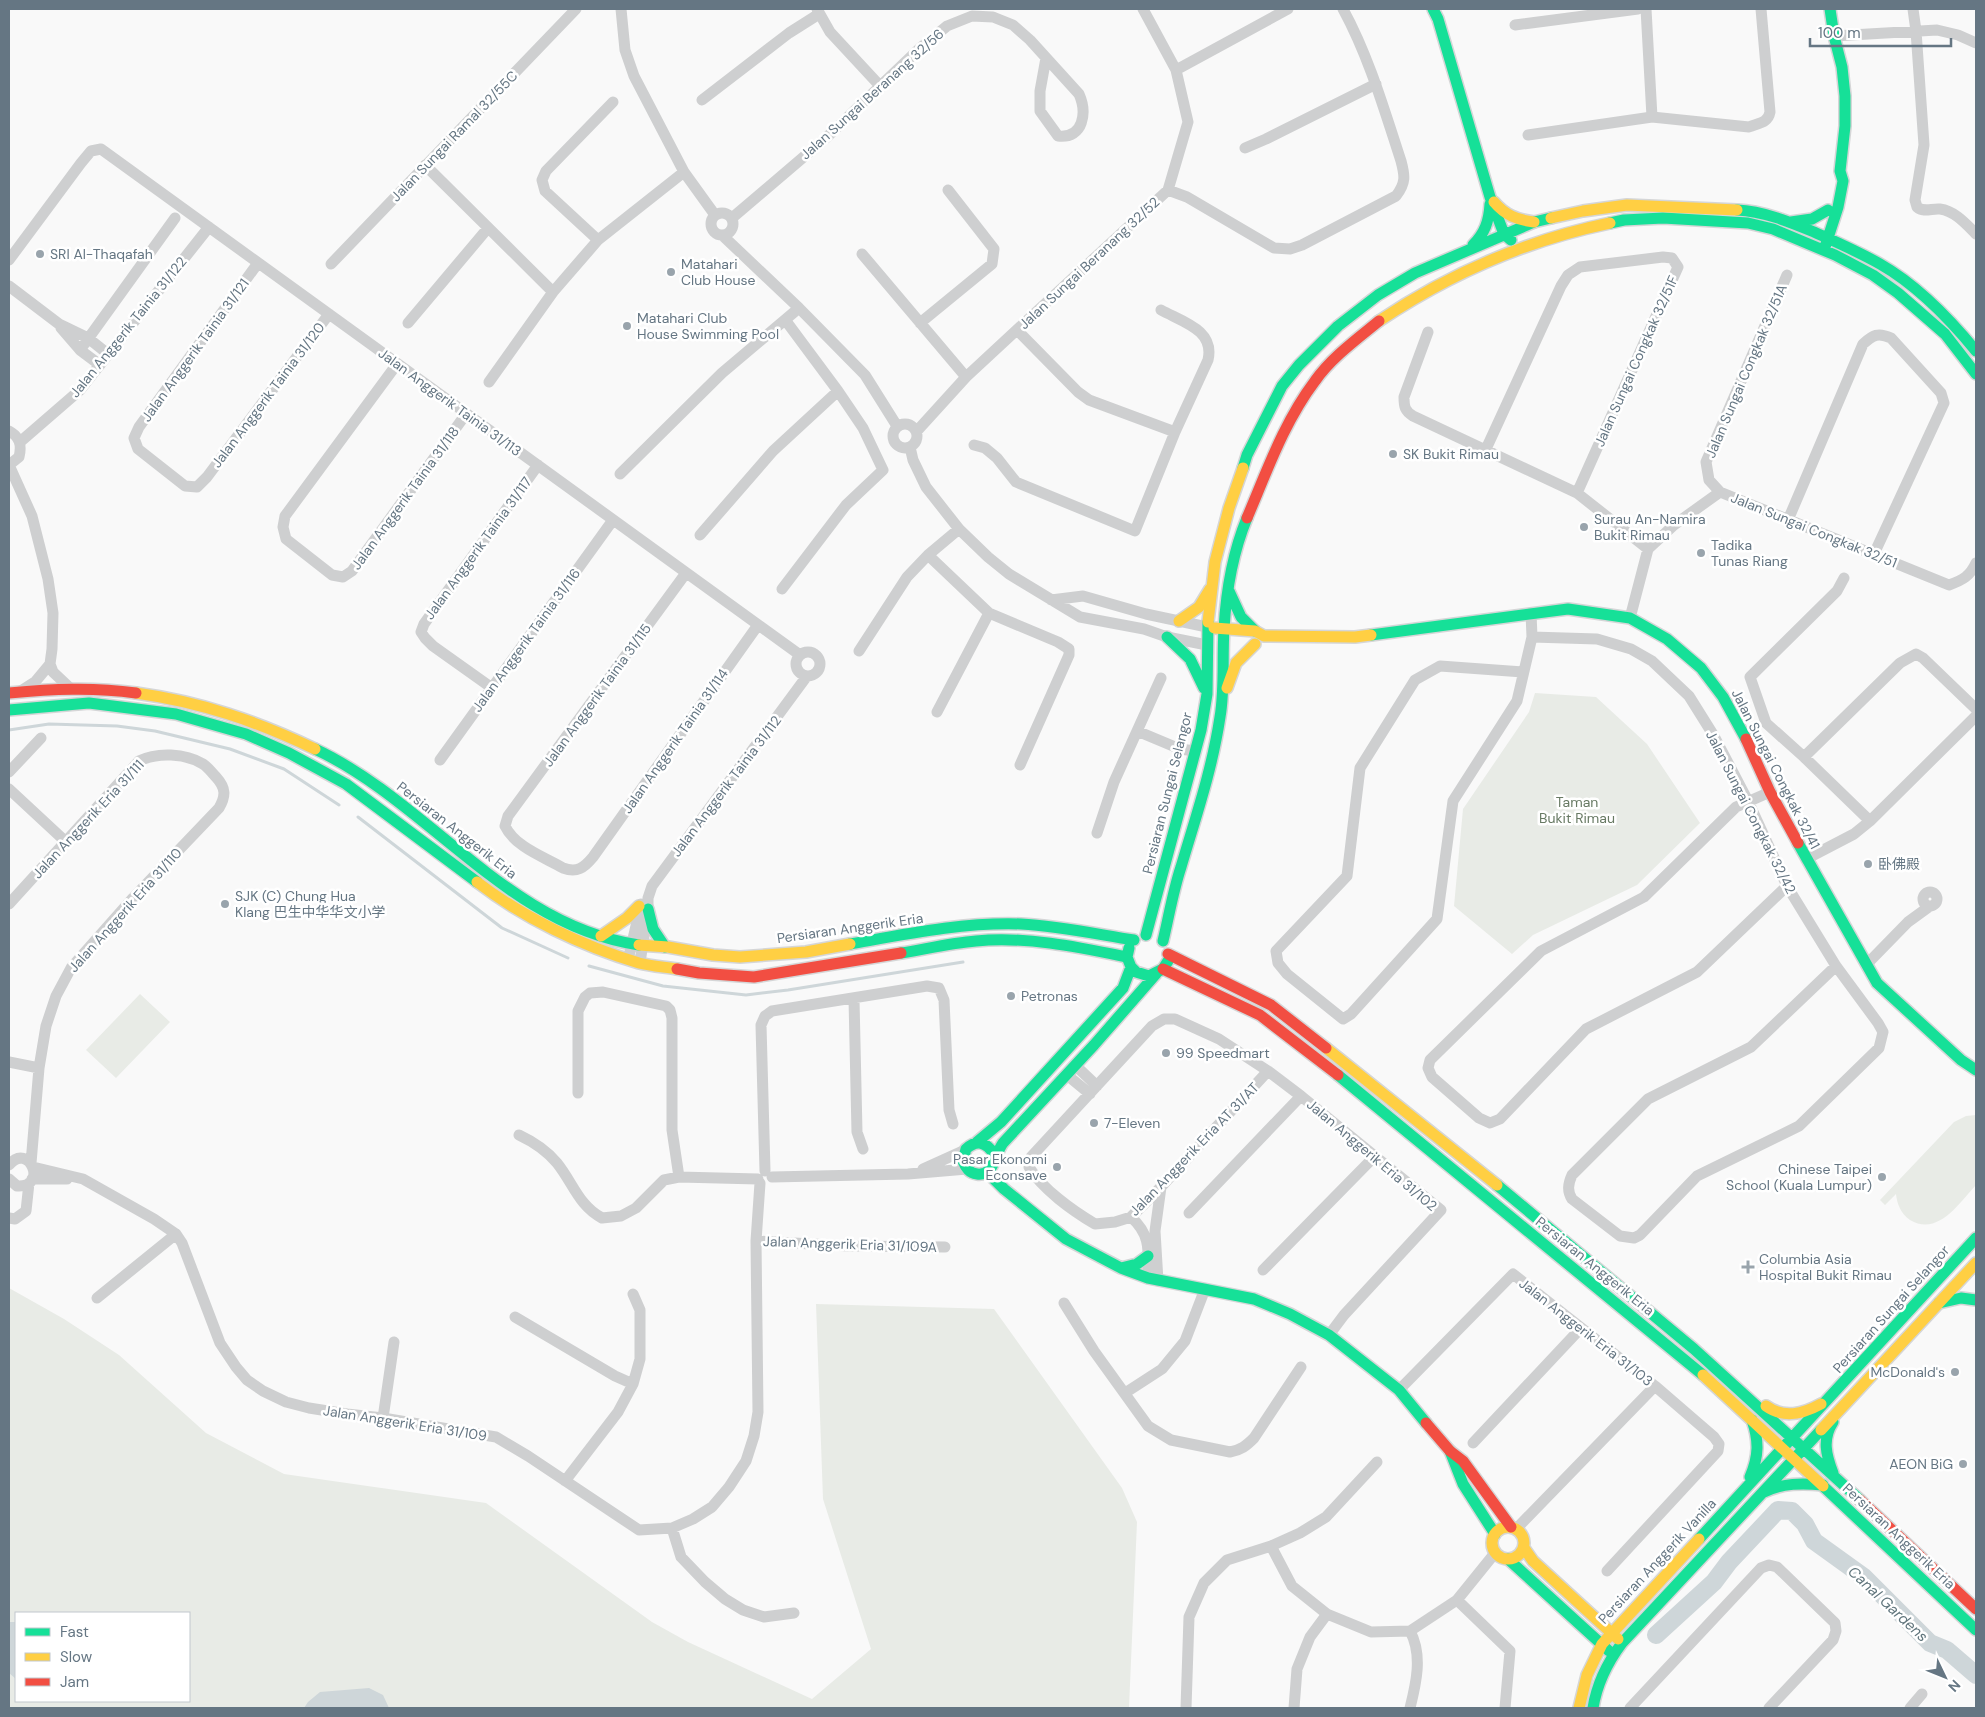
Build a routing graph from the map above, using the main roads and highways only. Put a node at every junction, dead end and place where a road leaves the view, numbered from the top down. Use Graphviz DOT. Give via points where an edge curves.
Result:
graph roads {
  1 [pos="1433,9"];
  2 [pos="1830,9"];
  3 [pos="1490,197"];
  4 [pos="1664,205"];
  5 [pos="1833,208"];
  6 [pos="1663,218"];
  7 [pos="1534,222"];
  8 [pos="1791,222"];
  9 [pos="1504,234"];
  10 [pos="1824,237"];
  11 [pos="1523,246"];
  12 [pos="1820,249"];
  13 [pos="1466,251"];
  14 [pos="1856,252"];
  15 [pos="1976,351"];
  16 [pos="1976,374"];
  17 [pos="1213,584"];
  18 [pos="1228,590"];
  19 [pos="1179,621"];
  20 [pos="1208,627"];
  21 [pos="1224,629"];
  22 [pos="1260,633"];
  23 [pos="1167,637"];
  24 [pos="1255,644"];
  25 [pos="1207,645"];
  26 [pos="1231,645"];
  27 [pos="9,693"];
  28 [pos="1207,694"];
  29 [pos="1223,698"];
  30 [pos="9,710"];
  31 [pos="1146,935"];
  32 [pos="601,936"];
  33 [pos="1134,940"];
  34 [pos="1163,941"];
  35 [pos="666,947"];
  36 [pos="1168,954"];
  37 [pos="1129,962"];
  38 [pos="1160,972"];
  39 [pos="1976,1071"];
  40 [pos="977,1142"];
  41 [pos="992,1163"];
  42 [pos="1976,1238"];
  43 [pos="1148,1256"];
  44 [pos="1976,1262"];
  45 [pos="1121,1268"];
  46 [pos="1976,1300"];
  47 [pos="1939,1302"];
  48 [pos="1694,1349"];
  49 [pos="1874,1372"];
  50 [pos="1828,1400"];
  51 [pos="1750,1417"];
  52 [pos="1792,1438"];
  53 [pos="1783,1448"];
  54 [pos="1803,1448"];
  55 [pos="1450,1451"];
  56 [pos="1794,1458"];
  57 [pos="1834,1474"];
  58 [pos="1823,1485"];
  59 [pos="1743,1489"];
  60 [pos="1755,1499"];
  61 [pos="1514,1528"];
  62 [pos="1495,1534"];
  63 [pos="1524,1548"];
  64 [pos="1508,1559"];
  65 [pos="1976,1609"];
  66 [pos="1976,1630"];
  67 [pos="1612,1633"];
  68 [pos="1622,1643"];
  69 [pos="1602,1644"];
  70 [pos="1613,1654"];
  71 [pos="1579,1708"];
  72 [pos="1593,1708"];
  1 -- 3 [label="main road"];
  2 -- 5 [label="main road" via="1845,96 1845,126 1840,171 1834,180"];
  3 -- 7 [label="main road" via="1510,218"];
  3 -- 9 [label="main road"];
  3 -- 13 [label="main road" via="1486,228 1479,240"];
  4 -- 6 [label="main road"];
  4 -- 7 [label="main road, Persiaran Sungai Selangor" via="1626,205"];
  4 -- 8 [label="main road, Persiaran Sungai Selangor" via="1748,210"];
  5 -- 8 [label="main road" via="1812,219"];
  5 -- 10 [label="main road"];
  5 -- 14 [label="main road"];
  6 -- 11 [label="main road" via="1624,220"];
  6 -- 12 [label="main road" via="1748,223 1773,229"];
  7 -- 9 [label="main road, Persiaran Sungai Selangor"];
  8 -- 10 [label="main road, Persiaran Sungai Selangor"];
  9 -- 11 [label="main road"];
  9 -- 13 [label="main road, Persiaran Sungai Selangor"];
  10 -- 12 [label="main road"];
  10 -- 14 [label="main road, Persiaran Sungai Selangor"];
  11 -- 18 [label="main road" via="1429,290 1380,320 1351,343 1315,380 1282,435 1265,472 1242,531"];
  12 -- 16 [label="main road" via="1873,275 1898,293 1945,334"];
  13 -- 17 [label="main road, Persiaran Sungai Selangor" via="1414,273 1365,305 1331,332 1282,386 1247,455 1222,534"];
  14 -- 15 [label="main road, Persiaran Sungai Selangor" via="1904,280 1953,322"];
  17 -- 19 [label="main road" via="1199,607"];
  17 -- 20 [label="main road, Persiaran Sungai Selangor"];
  18 -- 21 [label="main road"];
  18 -- 22 [label="main road" via="1241,618"];
  20 -- 21 [label="main road, Jalan Sungai Congkak 32/41"];
  20 -- 25 [label="main road, Persiaran Sungai Selangor"];
  21 -- 22 [label="main road, Jalan Sungai Congkak 32/41"];
  21 -- 26 [label="main road"];
  22 -- 24 [label="main road"];
  22 -- 39 [label="main road, Jalan Sungai Congkak 32/41" via="1355,636 1568,609 1630,618 1667,639 1712,682 1741,729 1770,792 1877,983"];
  23 -- 28 [label="main road" via="1188,655"];
  24 -- 26 [label="main road"];
  24 -- 29 [label="main road" via="1236,663"];
  25 -- 26 [label="main road"];
  25 -- 28 [label="main road, Persiaran Sungai Selangor"];
  26 -- 29 [label="main road"];
  27 -- 32 [label="main road, Persiaran Anggerik Eria" via="70,688 149,693 252,719 304,742 356,771 502,886 562,921"];
  28 -- 31 [label="main road, Persiaran Sungai Selangor" via="1201,730"];
  29 -- 34 [label="main road" via="1207,784 1180,869"];
  30 -- 37 [label="main road, Persiaran Anggerik Eria" via="89,703 144,708 246,734 346,784 513,907 581,942 634,961 700,973 754,977 996,940 1089,949"];
  31 -- 33 [label="main road"];
  31 -- 34 [label="main road"];
  32 -- 35 [label="main road, Persiaran Anggerik Eria" via="638,945"];
  32 -- 35 [label="main road" via="645,904 653,929"];
  33 -- 35 [label="main road, Persiaran Anggerik Eria" via="1028,924 1001,924 765,956 707,955"];
  33 -- 37 [label="main road" via="1130,945"];
  34 -- 36 [label="main road"];
  36 -- 38 [label="main road" via="1168,961"];
  36 -- 48 [label="main road, Persiaran Anggerik Eria" via="1271,1004 1436,1135"];
  37 -- 38 [label="main road" via="1142,975"];
  37 -- 40 [label="main road" via="1123,988 1001,1122"];
  38 -- 41 [label="main road"];
  38 -- 51 [label="main road, Persiaran Anggerik Eria" via="1260,1015 1683,1358"];
  40 -- 41 [label="main road" via="988,1145"];
  40 -- 41 [label="main road" via="965,1150 963,1160 967,1169 976,1174"];
  41 -- 45 [label="main road" via="1014,1196 1066,1239"];
  42 -- 50 [label="main road, Persiaran Sungai Selangor"];
  43 -- 45 [label="main road"];
  44 -- 47 [label="main road"];
  45 -- 55 [label="main road" via="1153,1280 1254,1299 1329,1335 1400,1390"];
  46 -- 47 [label="main road" via="1961,1298"];
  47 -- 49 [label="main road"];
  48 -- 50 [label="main road" via="1778,1414 1815,1408"];
  48 -- 52 [label="main road, Persiaran Anggerik Eria"];
  49 -- 54 [label="main road"];
  49 -- 57 [label="main road" via="1830,1424 1825,1436 1827,1456"];
  50 -- 52 [label="main road, Persiaran Sungai Selangor"];
  51 -- 53 [label="main road, Persiaran Anggerik Eria"];
  51 -- 59 [label="main road" via="1759,1441 1758,1457"];
  52 -- 53 [label="main road, Persiaran Anggerik Vanilla"];
  52 -- 54 [label="main road, Persiaran Anggerik Eria"];
  53 -- 56 [label="main road, Persiaran Anggerik Eria"];
  53 -- 59 [label="main road, Persiaran Anggerik Vanilla"];
  54 -- 56 [label="main road"];
  54 -- 57 [label="main road, Persiaran Anggerik Eria"];
  55 -- 61 [label="main road" via="1463,1461"];
  55 -- 62 [label="main road" via="1454,1468"];
  56 -- 58 [label="main road, Persiaran Anggerik Eria"];
  56 -- 60 [label="main road"];
  57 -- 65 [label="main road, Persiaran Anggerik Eria"];
  58 -- 60 [label="main road" via="1788,1484"];
  58 -- 66 [label="main road, Persiaran Anggerik Eria"];
  59 -- 67 [label="main road, Persiaran Anggerik Vanilla"];
  60 -- 68 [label="main road"];
  61 -- 62 [label="main road" via="1499,1529"];
  61 -- 63 [label="main road" via="1524,1537"];
  62 -- 64 [label="main road" via="1492,1547 1495,1553"];
  63 -- 64 [label="main road" via="1515,1558"];
  63 -- 67 [label="main road"];
  64 -- 69 [label="main road"];
  67 -- 68 [label="main road"];
  67 -- 69 [label="main road, Persiaran Anggerik Vanilla"];
  68 -- 70 [label="main road"];
  69 -- 70 [label="main road"];
  69 -- 71 [label="main road, Persiaran Anggerik Vanilla" via="1581,1690"];
  70 -- 72 [label="main road" via="1595,1690"];
}
